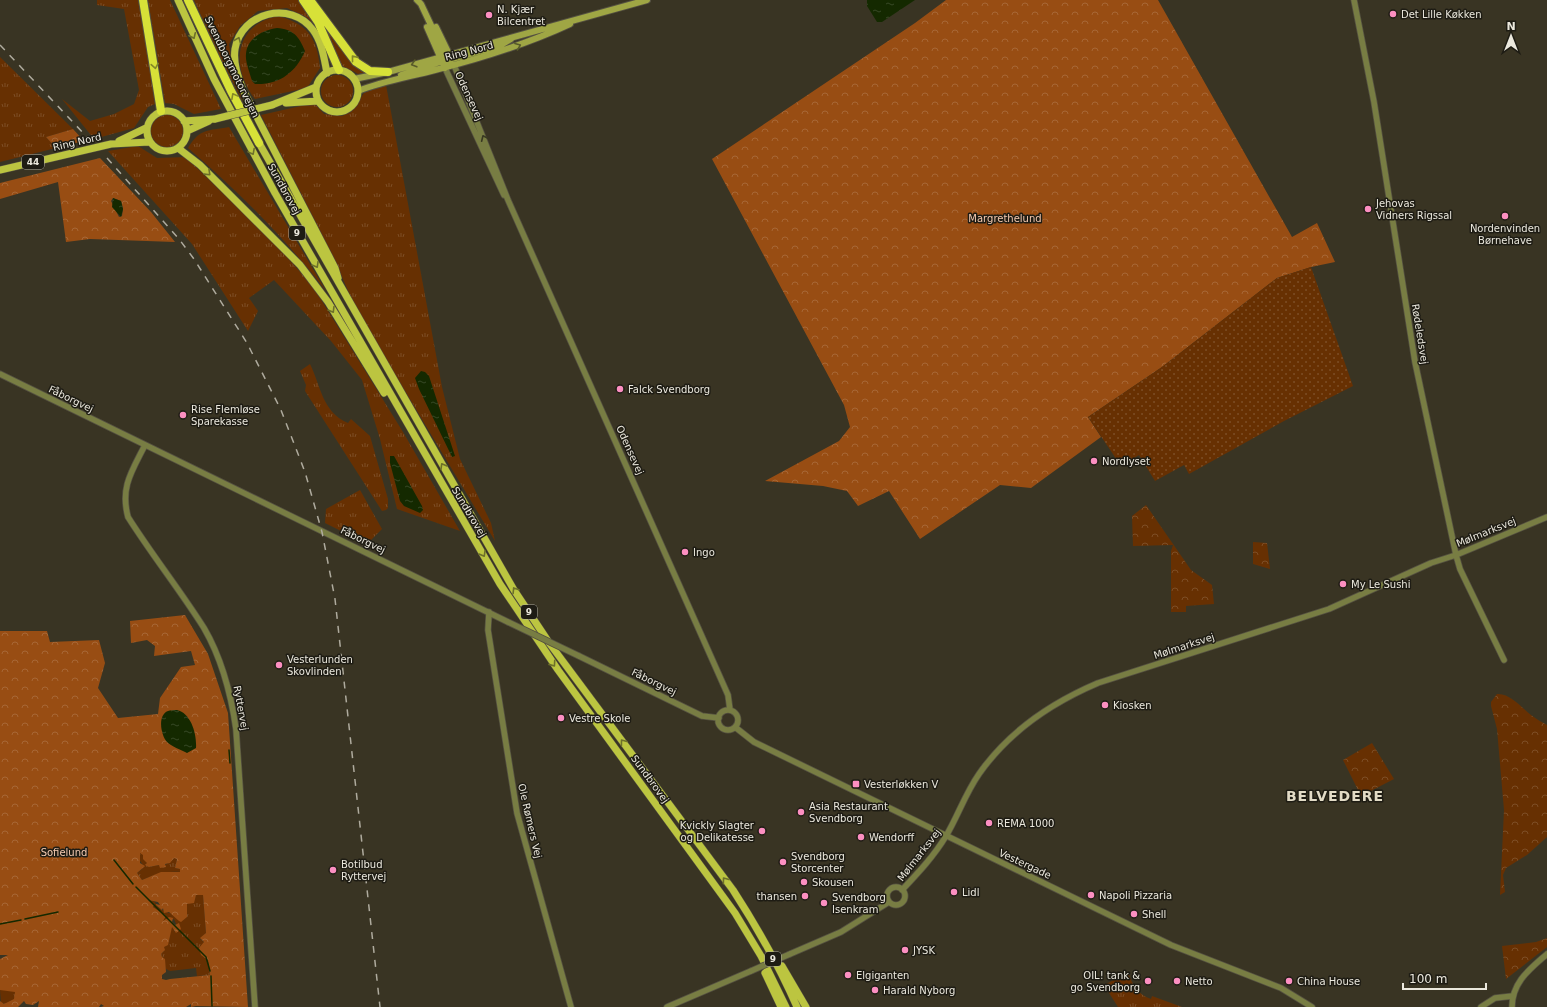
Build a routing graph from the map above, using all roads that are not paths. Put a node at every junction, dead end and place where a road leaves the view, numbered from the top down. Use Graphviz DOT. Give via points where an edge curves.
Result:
graph roads {
  1 [pos="143,0"];
  2 [pos="178,0"];
  3 [pos="188,0"];
  4 [pos="303,0"];
  5 [pos="310,0"];
  6 [pos="416,0"];
  7 [pos="423,0"];
  8 [pos="647,0"];
  9 [pos="1354,0"];
  10 [pos="581,19"];
  11 [pos="447,61"];
  12 [pos="339,70"];
  13 [pos="327,73"];
  14 [pos="388,76"];
  15 [pos="354,79"];
  16 [pos="316,88"];
  17 [pos="358,91"];
  18 [pos="318,100"];
  19 [pos="272,105"];
  20 [pos="161,111"];
  21 [pos="215,119"];
  22 [pos="184,121"];
  23 [pos="146,128"];
  24 [pos="187,131"];
  25 [pos="149,142"];
  26 [pos="259,143"];
  27 [pos="111,144"];
  28 [pos="178,148"];
  29 [pos="0,170"];
  30 [pos="508,200"];
  31 [pos="342,292"];
  32 [pos="0,374"];
  33 [pos="145,445"];
  34 [pos="427,460"];
  35 [pos="1547,517"];
  36 [pos="1456,555"];
  37 [pos="489,612"];
  38 [pos="1504,660"];
  39 [pos="730,710"];
  40 [pos="718,718"];
  41 [pos="735,727"];
  42 [pos="947,836"];
  43 [pos="902,890"];
  44 [pos="889,902"];
  45 [pos="747,912"];
  46 [pos="747,933"];
  47 [pos="1547,954"];
  48 [pos="1513,996"];
  49 [pos="255,1007"];
  50 [pos="570,1007"];
  51 [pos="667,1007"];
  52 [pos="781,1007"];
  53 [pos="786,1007"];
  54 [pos="797,1007"];
  55 [pos="806,1007"];
  56 [pos="1312,1007"];
  57 [pos="1481,1007"];
  58 [pos="1512,1007"];
  1 -- 20 [label="highway, one-way"];
  2 -- 34 [label="main road, Sundbrovej / 9, one-way" via="251,150"];
  26 -- 3 [label="highway, Svendborgmotorvejen / 9, one-way"];
  4 -- 12 [label="highway" via="318,22"];
  14 -- 5 [label="highway, one-way" via="370,71 356,62"];
  6 -- 11 [label="main road, Odensevej"];
  7 -- 11 [label="main road, Odensevej"];
  8 -- 10 [label="main road, Ring Nord"];
  9 -- 36 [label="street, Rødeledsvej" via="1375,110 1415,362"];
  10 -- 11 [label="main road, Ring Nord" via="518,35"];
  11 -- 10 [label="main road, Ring Nord, one-way" via="508,50"];
  11 -- 14 [label="main road, Ring Nord"];
  11 -- 14 [label="main road, Ring Nord" via="410,77"];
  30 -- 11 [label="street, Odensevej, one-way" via="478,124"];
  11 -- 30 [label="street, Odensevej" via="501,190"];
  12 -- 13 [label="main road"];
  12 -- 15 [label="main road"];
  13 -- 16 [label="main road"];
  31 -- 13 [label="main road, one-way" via="335,268 243,90 234,60 239,38 248,25 265,15 292,15 308,25 319,39"];
  14 -- 15 [label="main road, Ring Nord"];
  14 -- 17 [label="main road, Ring Nord"];
  15 -- 17 [label="main road"];
  16 -- 18 [label="main road"];
  16 -- 19 [label="main road"];
  17 -- 18 [label="main road" via="351,108 339,113 327,110"];
  18 -- 19 [label="main road"];
  19 -- 21 [label="main road, bridge"];
  20 -- 22 [label="main road" via="176,113"];
  20 -- 23 [label="main road, 44" via="150,118"];
  21 -- 22 [label="main road"];
  21 -- 24 [label="main road"];
  22 -- 24 [label="main road"];
  23 -- 25 [label="main road"];
  23 -- 27 [label="main road, Ring Nord / 44"];
  24 -- 28 [label="main road" via="185,140"];
  25 -- 27 [label="main road, Ring Nord / 44"];
  25 -- 28 [label="main road" via="163,151"];
  26 -- 31 [label="main road, Sundbrovej / 9"];
  27 -- 29 [label="main road, Ring Nord / 44"];
  28 -- 34 [label="main road, one-way" via="200,165 300,265 328,302"];
  30 -- 39 [label="street, Odensevej" via="728,695"];
  45 -- 31 [label="main road, Sundbrovej / 9, one-way" via="550,644 514,590"];
  32 -- 33 [label="street, Fåborgvej"];
  33 -- 37 [label="street, Fåborgvej"];
  33 -- 49 [label="street, Ryttervej" via="130,474 125,491 124,503 128,517 204,629 223,670 231,698 236,729"];
  34 -- 46 [label="main road, Sundbrovej / 9, one-way" via="530,630 712,879"];
  35 -- 36 [label="street, Mølmarksvej"];
  36 -- 38 [label="street, Rødeledsvej" via="1460,569"];
  36 -- 42 [label="street, Mølmarksvej" via="1431,563 1330,608 1098,683 1063,699 1023,727 991,759 969,790"];
  37 -- 40 [label="street, Fåborgvej, bridge" via="702,716"];
  37 -- 50 [label="street, Ole Rømers Vej" via="488,630 517,813"];
  39 -- 40 [label="street" via="724,711"];
  39 -- 41 [label="street" via="737,715 738,722"];
  40 -- 41 [label="street" via="724,729"];
  41 -- 42 [label="street, Vestergade" via="754,742"];
  42 -- 43 [label="street, Mølmarksvej"];
  42 -- 56 [label="street, Vestergade" via="1178,948 1281,988"];
  43 -- 44 [label="street" via="897,888 889,891"];
  43 -- 44 [label="street" via="902,902 897,905"];
  44 -- 51 [label="street, bridge" via="842,932"];
  45 -- 54 [label="main road, Sundbrovej / 9"];
  45 -- 55 [label="main road" via="766,938"];
  46 -- 52 [label="main road"];
  46 -- 53 [label="main road, Sundbrovej / 9" via="770,972"];
  47 -- 48 [label="street" via="1522,977"];
  48 -- 57 [label="street" via="1495,998"];
  48 -- 58 [label="street"];
}
